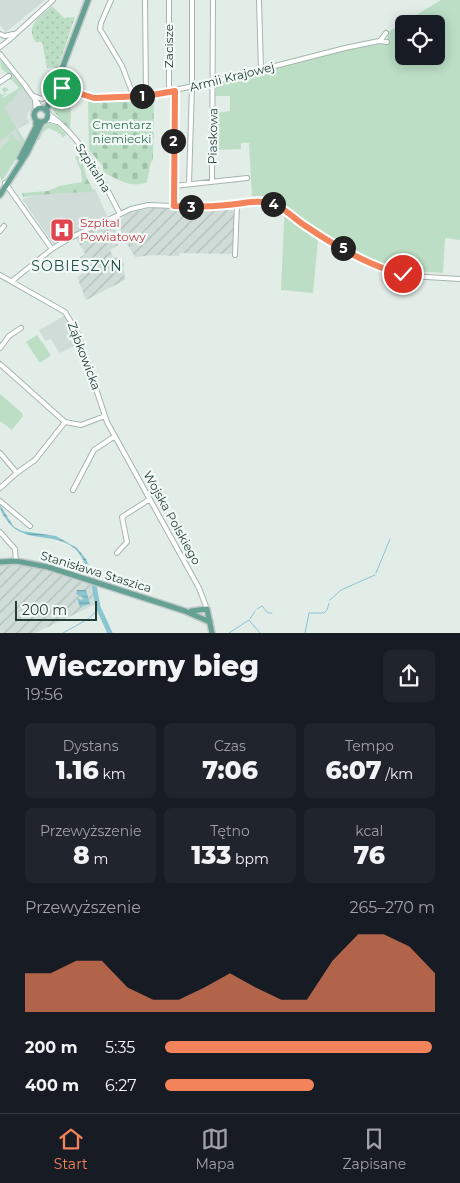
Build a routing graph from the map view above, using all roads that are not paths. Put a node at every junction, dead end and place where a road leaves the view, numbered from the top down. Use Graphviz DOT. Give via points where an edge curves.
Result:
graph roads {
  1 [pos="53,0"];
  2 [pos="88,0"];
  3 [pos="111,0"];
  4 [pos="145,0"];
  5 [pos="169,0"];
  6 [pos="192,0"];
  7 [pos="213,0"];
  8 [pos="259,0"];
  9 [pos="16,33"];
  10 [pos="386,33"];
  11 [pos="0,34"];
  12 [pos="379,41"];
  13 [pos="387,42"];
  14 [pos="0,46"];
  15 [pos="0,54"];
  16 [pos="261,70"];
  17 [pos="9,76"];
  18 [pos="0,82"];
  19 [pos="213,82"];
  20 [pos="56,85"];
  21 [pos="192,87"];
  22 [pos="175,91"];
  23 [pos="170,92"];
  24 [pos="32,94"];
  25 [pos="51,94"];
  26 [pos="146,96"];
  27 [pos="134,97"];
  28 [pos="43,110"];
  29 [pos="41,121"];
  30 [pos="62,125"];
  31 [pos="247,178"];
  32 [pos="212,182"];
  33 [pos="6,184"];
  34 [pos="189,184"];
  35 [pos="174,186"];
  36 [pos="0,189"];
  37 [pos="0,195"];
  38 [pos="237,204"];
  39 [pos="174,206"];
  40 [pos="120,214"];
  41 [pos="4,226"];
  42 [pos="0,231"];
  43 [pos="52,249"];
  44 [pos="235,255"];
  45 [pos="0,274"];
  46 [pos="460,279"];
  47 [pos="12,281"];
  48 [pos="21,328"];
  49 [pos="0,348"];
  50 [pos="0,364"];
  51 [pos="105,416"];
  52 [pos="65,422"];
  53 [pos="115,436"];
  54 [pos="0,453"];
  55 [pos="17,473"];
  56 [pos="0,488"];
  57 [pos="73,490"];
  58 [pos="150,499"];
  59 [pos="0,501"];
  60 [pos="30,526"];
  61 [pos="0,532"];
  62 [pos="117,553"];
  63 [pos="16,561"];
  64 [pos="0,562"];
  65 [pos="185,611"];
  66 [pos="208,611"];
  67 [pos="197,615"];
  68 [pos="210,622"];
  69 [pos="212,633"];
  1 -- 9 [label="street"];
  2 -- 20 [label="main road"];
  3 -- 27 [label="street" via="100,29 122,66"];
  4 -- 26 [label="street"];
  5 -- 23 [label="street, Zacisze"];
  6 -- 21 [label="street"];
  7 -- 19 [label="street, Piaskowa"];
  8 -- 16 [label="street"];
  9 -- 11 [label="street"];
  9 -- 14 [label="street"];
  10 -- 12 [label="street"];
  12 -- 13 [label="street, Armii Krajowej"];
  12 -- 16 [label="street, Armii Krajowej"];
  15 -- 24 [label="street, Szpitalna"];
  16 -- 19 [label="street, Armii Krajowej"];
  17 -- 18 [label="street"];
  19 -- 21 [label="street, Armii Krajowej"];
  19 -- 32 [label="street, Piaskowa"];
  20 -- 25 [label="main road"];
  20 -- 27 [label="street, Armii Krajowej" via="89,97"];
  21 -- 22 [label="street, Armii Krajowej"];
  21 -- 34 [label="street"];
  22 -- 23 [label="street, Armii Krajowej"];
  22 -- 35 [label="street"];
  23 -- 26 [label="street, Armii Krajowej"];
  24 -- 25 [label="street" via="42,99"];
  24 -- 28 [label="street, Szpitalna"];
  25 -- 28 [label="main road"];
  26 -- 27 [label="street, Armii Krajowej"];
  28 -- 29 [label="main road"];
  28 -- 29 [label="main road" via="34,115"];
  28 -- 30 [label="street, Szpitalna"];
  29 -- 30 [label="street" via="51,120"];
  29 -- 33 [label="main road"];
  30 -- 40 [label="street, Szpitalna" via="98,172"];
  31 -- 32 [label="street"];
  32 -- 34 [label="street"];
  33 -- 36 [label="main road"];
  33 -- 37 [label="main road"];
  33 -- 43 [label="street"];
  34 -- 35 [label="street"];
  35 -- 39 [label="street"];
  38 -- 39 [label="street"];
  38 -- 44 [label="street"];
  38 -- 46 [label="street" via="262,202 278,206 310,229 386,270 410,276"];
  39 -- 40 [label="street" via="148,204"];
  40 -- 43 [label="street"];
  41 -- 42 [label="street"];
  43 -- 47 [label="street"];
  45 -- 47 [label="street, Ząbkowicka"];
  47 -- 51 [label="street, Ząbkowicka" via="59,308 70,318"];
  48 -- 49 [label="street"];
  50 -- 52 [label="street"];
  51 -- 52 [label="street" via="80,424"];
  51 -- 53 [label="street, Wojska Polskiego"];
  52 -- 55 [label="street" via="35,460"];
  53 -- 57 [label="street" via="94,450"];
  53 -- 58 [label="street, Wojska Polskiego"];
  54 -- 55 [label="street"];
  55 -- 56 [label="street"];
  58 -- 62 [label="street" via="122,517 127,542"];
  58 -- 66 [label="street, Wojska Polskiego" via="199,588"];
  59 -- 60 [label="street"];
  61 -- 63 [label="street" via="13,546"];
  63 -- 64 [label="main road, Stanisława Staszica"];
  63 -- 65 [label="main road, Stanisława Staszica" via="48,567"];
  65 -- 66 [label="main road"];
  65 -- 67 [label="main road, Stanisława Staszica"];
  66 -- 67 [label="main road"];
  66 -- 68 [label="main road, Wojska Polskiego"];
  67 -- 68 [label="main road, Stanisława Staszica"];
  68 -- 69 [label="main road, Wojska Polskiego"];
}
